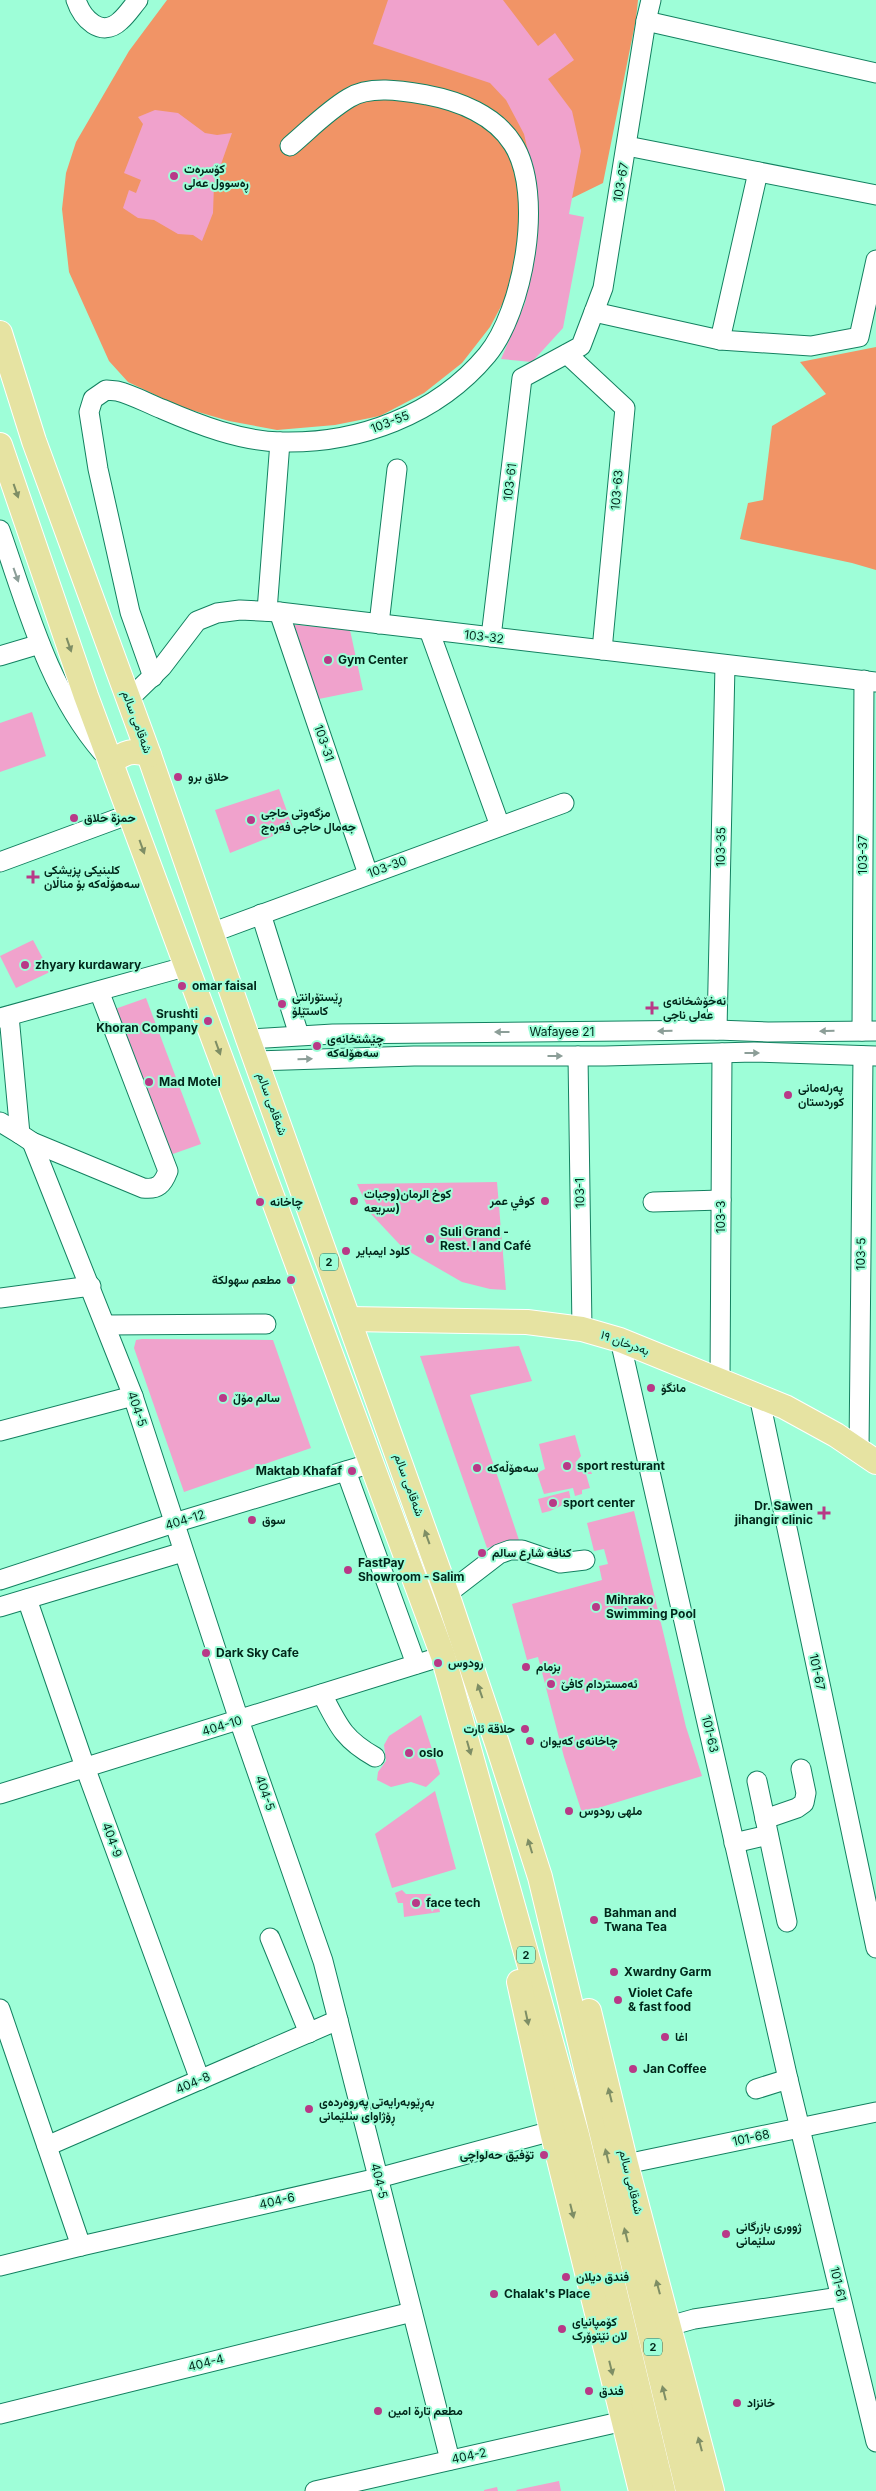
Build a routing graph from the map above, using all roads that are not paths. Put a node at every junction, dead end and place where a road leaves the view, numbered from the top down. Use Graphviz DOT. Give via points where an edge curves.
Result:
graph roads {
  1 [pos="76,0"];
  2 [pos="138,0"];
  3 [pos="651,0"];
  4 [pos="646,21"];
  5 [pos="876,73"];
  6 [pos="290,146"];
  7 [pos="627,146"];
  8 [pos="758,172"];
  9 [pos="876,195"];
  10 [pos="876,260"];
  11 [pos="594,312"];
  12 [pos="0,333"];
  13 [pos="720,340"];
  14 [pos="567,354"];
  15 [pos="280,442"];
  16 [pos="0,445"];
  17 [pos="397,470"];
  18 [pos="0,530"];
  19 [pos="273,611"];
  20 [pos="379,624"];
  21 [pos="429,630"];
  22 [pos="491,637"];
  23 [pos="40,644"];
  24 [pos="602,650"];
  25 [pos="0,656"];
  26 [pos="725,665"];
  27 [pos="153,678"];
  28 [pos="870,681"];
  29 [pos="129,699"];
  30 [pos="94,715"];
  31 [pos="149,755"];
  32 [pos="111,763"];
  33 [pos="564,802"];
  34 [pos="130,814"];
  35 [pos="500,826"];
  36 [pos="0,862"];
  37 [pos="368,874"];
  38 [pos="261,914"];
  39 [pos="211,933"];
  40 [pos="188,966"];
  41 [pos="99,991"];
  42 [pos="5,1017"];
  43 [pos="717,1030"];
  44 [pos="869,1031"];
  45 [pos="299,1036"];
  46 [pos="248,1039"];
  47 [pos="722,1053"];
  48 [pos="578,1056"];
  49 [pos="869,1056"];
  50 [pos="256,1061"];
  51 [pos="0,1122"];
  52 [pos="26,1138"];
  53 [pos="721,1200"];
  54 [pos="653,1202"];
  55 [pos="91,1286"];
  56 [pos="0,1298"];
  57 [pos="349,1318"];
  58 [pos="266,1324"];
  59 [pos="106,1325"];
  60 [pos="582,1329"];
  61 [pos="620,1340"];
  62 [pos="720,1381"];
  63 [pos="133,1396"];
  64 [pos="759,1396"];
  65 [pos="0,1431"];
  66 [pos="868,1456"];
  67 [pos="372,1463"];
  68 [pos="346,1471"];
  69 [pos="174,1523"];
  70 [pos="183,1552"];
  71 [pos="585,1560"];
  72 [pos="0,1580"];
  73 [pos="448,1594"];
  74 [pos="27,1599"];
  75 [pos="0,1607"];
  76 [pos="443,1656"];
  77 [pos="416,1664"];
  78 [pos="322,1694"];
  79 [pos="239,1720"];
  80 [pos="375,1757"];
  81 [pos="85,1767"];
  82 [pos="801,1769"];
  83 [pos="757,1782"];
  84 [pos="0,1794"];
  85 [pos="766,1827"];
  86 [pos="734,1843"];
  87 [pos="540,1877"];
  88 [pos="511,1901"];
  89 [pos="787,1922"];
  90 [pos="270,1938"];
  91 [pos="876,1948"];
  92 [pos="0,2009"];
  93 [pos="338,2020"];
  94 [pos="309,2033"];
  95 [pos="788,2079"];
  96 [pos="200,2080"];
  97 [pos="756,2089"];
  98 [pos="876,2112"];
  99 [pos="801,2127"];
  100 [pos="552,2131"];
  101 [pos="47,2146"];
  102 [pos="626,2164"];
  103 [pos="378,2178"];
  104 [pos="81,2246"];
  105 [pos="0,2266"];
  106 [pos="840,2296"];
  107 [pos="412,2312"];
  108 [pos="669,2326"];
  109 [pos="0,2414"];
  110 [pos="624,2421"];
  111 [pos="876,2442"];
  112 [pos="450,2460"];
  113 [pos="315,2491"];
  114 [pos="642,2491"];
  115 [pos="663,2491"];
  116 [pos="688,2491"];
  117 [pos="712,2491"];
  1 -- 2 [label="street" via="94,26 108,27 120,21"];
  3 -- 4 [label="street, 103-67"];
  4 -- 5 [label="street"];
  4 -- 7 [label="street, 103-67"];
  6 -- 15 [label="street, 103-55" via="350,97 370,91 411,92 445,99 482,115 513,143 524,171 527,228 522,274 510,317 488,354 456,385 398,422 326,439"];
  7 -- 8 [label="street"];
  7 -- 11 [label="street, 103-67" via="603,288"];
  8 -- 9 [label="street"];
  8 -- 13 [label="street"];
  10 -- 13 [label="street" via="859,337 811,346"];
  11 -- 13 [label="street"];
  11 -- 14 [label="street, 103-67" via="581,346"];
  12 -- 29 [label="main road, شەقامی سالم / 2" via="34,441"];
  14 -- 22 [label="street, 103-61" via="522,378"];
  14 -- 24 [label="street, 103-63" via="625,408"];
  15 -- 19 [label="street"];
  15 -- 27 [label="street, 103-55" via="195,423 117,391 101,392 93,399 89,412 98,469 130,612"];
  16 -- 30 [label="main road, 2, one-way"];
  17 -- 20 [label="street"];
  18 -- 23 [label="street, one-way"];
  19 -- 20 [label="street, 103-32"];
  19 -- 27 [label="street, 103-32" via="216,613 197,621"];
  19 -- 37 [label="street, 103-31"];
  20 -- 21 [label="street, 103-32"];
  21 -- 22 [label="street, 103-32"];
  21 -- 35 [label="street"];
  22 -- 24 [label="street, 103-32"];
  23 -- 25 [label="street"];
  23 -- 32 [label="street" via="70,706"];
  24 -- 26 [label="street, 103-32"];
  26 -- 28 [label="street, 103-32"];
  26 -- 43 [label="street, 103-35"];
  27 -- 29 [label="street, 103-32"];
  28 -- 44 [label="street, 103-37"];
  29 -- 30 [label="main road" via="110,715"];
  29 -- 31 [label="main road, شەقامی سالم / 2"];
  30 -- 32 [label="main road, 2"];
  31 -- 32 [label="main road" via="130,751"];
  31 -- 39 [label="main road, شەقامی سالم / 2"];
  32 -- 34 [label="main road, 2"];
  33 -- 35 [label="street, 103-30"];
  34 -- 36 [label="street"];
  34 -- 40 [label="main road, 2, one-way"];
  35 -- 37 [label="street, 103-30"];
  37 -- 38 [label="street, 103-30"];
  38 -- 39 [label="street, 103-30"];
  38 -- 45 [label="street"];
  39 -- 46 [label="main road, شەقامی سالم / 2"];
  40 -- 41 [label="street"];
  40 -- 67 [label="main road, 2, one-way"];
  41 -- 42 [label="street"];
  41 -- 52 [label="street" via="168,1170 160,1186 143,1188"];
  42 -- 52 [label="street, 404-5"];
  44 -- 43 [label="street, Wafayee 21, one-way"];
  43 -- 45 [label="street, Wafayee 21, one-way"];
  45 -- 46 [label="street, Wafayee 21"];
  46 -- 50 [label="main road, شەقامی سالم / 2"];
  47 -- 48 [label="street, Wafayee 21"];
  47 -- 49 [label="street, Wafayee 21, one-way"];
  47 -- 53 [label="street, 103-3"];
  50 -- 48 [label="street, Wafayee 21, one-way" via="414,1056"];
  48 -- 60 [label="street, 103-1"];
  49 -- 66 [label="street, 103-5"];
  50 -- 57 [label="main road, شەقامی سالم / 2"];
  51 -- 52 [label="street"];
  52 -- 55 [label="street, 404-5"];
  53 -- 54 [label="street"];
  53 -- 62 [label="street, 103-3"];
  55 -- 56 [label="street"];
  55 -- 59 [label="street, 404-5"];
  57 -- 60 [label="main road, بەدرخان ١٩" via="508,1321"];
  73 -- 57 [label="main road, شەقامی سالم / 2, one-way"];
  58 -- 59 [label="street"];
  59 -- 63 [label="street, 404-5"];
  60 -- 61 [label="main road, بەدرخان ١٩"];
  61 -- 62 [label="main road, بەدرخان ١٩"];
  61 -- 86 [label="street, 101-63"];
  62 -- 64 [label="main road, بەدرخان ١٩"];
  63 -- 65 [label="street"];
  63 -- 69 [label="street, 404-5"];
  64 -- 66 [label="main road, بەدرخان ١٩" via="811,1420"];
  64 -- 91 [label="street, 101-67"];
  67 -- 68 [label="street, 404-12"];
  67 -- 76 [label="main road, 2"];
  68 -- 69 [label="street, 404-12"];
  68 -- 77 [label="street"];
  69 -- 70 [label="street, 404-5"];
  69 -- 72 [label="street, 404-12"];
  70 -- 74 [label="street"];
  70 -- 79 [label="street, 404-5"];
  71 -- 73 [label="street" via="560,1563 522,1550 510,1550 499,1554"];
  87 -- 73 [label="main road, شەقامی سالم / 2, one-way"];
  74 -- 75 [label="street"];
  74 -- 81 [label="street, 404-9"];
  76 -- 77 [label="street, 404-10"];
  76 -- 88 [label="main road, 2, one-way"];
  77 -- 78 [label="street, 404-10"];
  78 -- 79 [label="street, 404-10"];
  78 -- 80 [label="street" via="342,1732 360,1749"];
  79 -- 81 [label="street, 404-10"];
  79 -- 93 [label="street, 404-5" via="324,1961"];
  81 -- 84 [label="street, 404-10"];
  81 -- 96 [label="street, 404-9"];
  82 -- 85 [label="street" via="806,1793 804,1803"];
  83 -- 85 [label="street"];
  85 -- 86 [label="street"];
  85 -- 89 [label="street"];
  86 -- 95 [label="street, 101-63"];
  102 -- 87 [label="main road, شەقامی سالم, one-way" via="586,1998"];
  116 -- 87 [label="main road, شەقامی سالم / 2, one-way"];
  88 -- 100 [label="main road, one-way" via="518,1978"];
  88 -- 115 [label="main road, 2" via="577,2135"];
  90 -- 94 [label="street"];
  92 -- 101 [label="street"];
  93 -- 94 [label="street, 404-8"];
  93 -- 103 [label="street, 404-5"];
  94 -- 96 [label="street, 404-8"];
  95 -- 97 [label="street"];
  95 -- 99 [label="street, 101-63"];
  96 -- 101 [label="street, 404-8"];
  98 -- 99 [label="street, 101-68"];
  99 -- 102 [label="street, 101-68"];
  99 -- 106 [label="street, 101-61"];
  100 -- 103 [label="street, 404-6"];
  100 -- 110 [label="main road, one-way"];
  101 -- 104 [label="street"];
  108 -- 102 [label="main road, شەقامی سالم, one-way"];
  103 -- 104 [label="street, 404-6"];
  103 -- 107 [label="street, 404-5"];
  104 -- 105 [label="street, 404-6"];
  106 -- 108 [label="street" via="694,2319"];
  106 -- 111 [label="street, 101-61"];
  107 -- 109 [label="street, 404-4"];
  107 -- 112 [label="street, 404-5"];
  117 -- 108 [label="main road, شەقامی سالم, one-way"];
  110 -- 112 [label="street, 404-2"];
  110 -- 114 [label="main road"];
  112 -- 113 [label="street, 404-2"];
}
